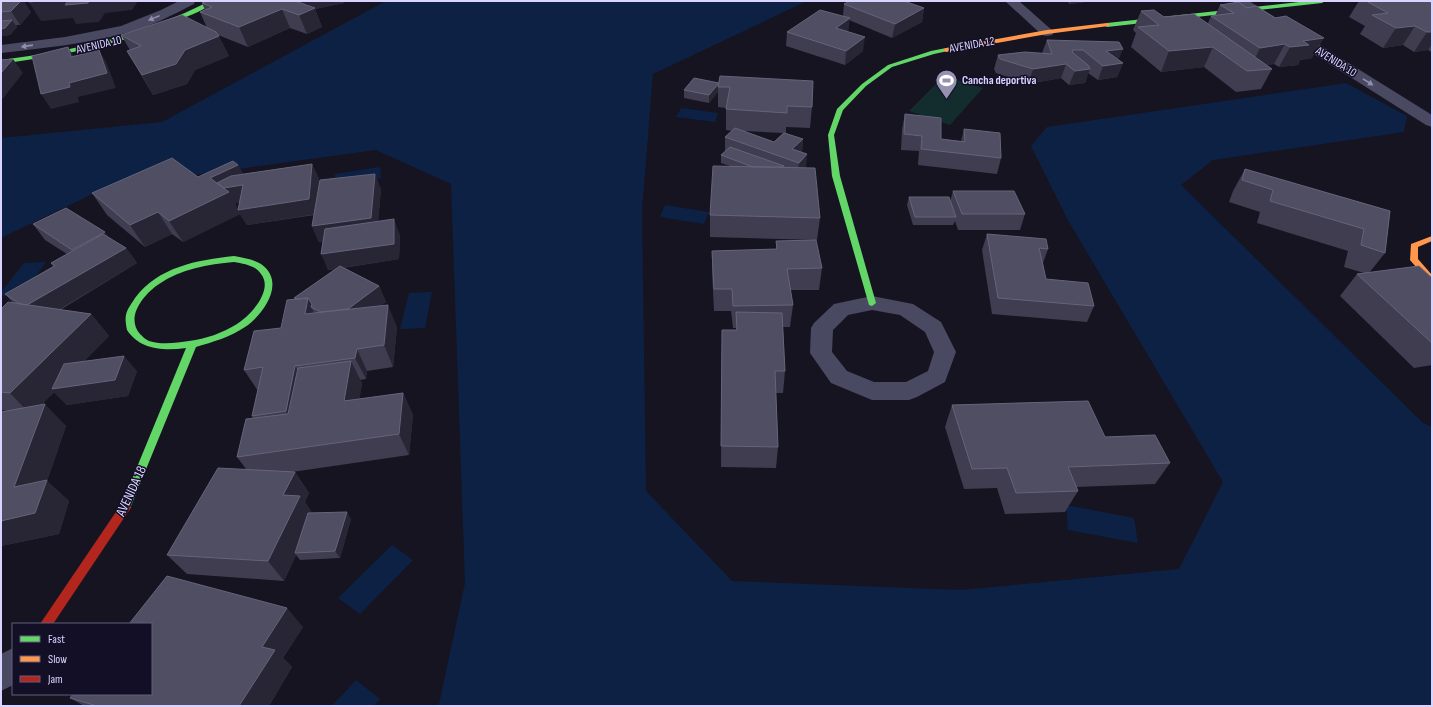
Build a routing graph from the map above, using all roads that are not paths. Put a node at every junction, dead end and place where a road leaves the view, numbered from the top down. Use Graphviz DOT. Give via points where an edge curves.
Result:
graph roads {
  1 [pos="189,1"];
  2 [pos="214,1"];
  3 [pos="1011,1"];
  4 [pos="1240,1"];
  5 [pos="1322,1"];
  6 [pos="1263,6"];
  7 [pos="1048,32"];
  8 [pos="1341,48"];
  9 [pos="1,49"];
  10 [pos="1,62"];
  11 [pos="1429,102"];
  12 [pos="1406,106"];
  13 [pos="1432,122"];
  14 [pos="1432,238"];
  15 [pos="1432,280"];
  16 [pos="872,303"];
  17 [pos="192,345"];
  18 [pos="47,623"];
  19 [pos="12,665"];
  20 [pos="1,676"];
  1 -- 9 [label="street, AVENIDA 10, one-way" via="125,29 65,41"];
  2 -- 10 [label="street, AVENIDA 10" via="180,20 109,44 54,56"];
  3 -- 7 [label="street"];
  4 -- 6 [label="street, AVENIDA 10"];
  5 -- 6 [label="street, AVENIDA 12"];
  6 -- 7 [label="street, AVENIDA 12"];
  6 -- 8 [label="street, AVENIDA 10"];
  6 -- 12 [label="street, AVENIDA 10, one-way"];
  7 -- 16 [label="street, AVENIDA 12" via="933,52 890,66 864,85 840,108 831,135 836,176"];
  11 -- 12 [label="street"];
  12 -- 13 [label="street, AVENIDA 10"];
  14 -- 15 [label="street" via="1414,246 1414,260"];
  16 -- 16 [label="street" via="841,309 822,328 821,352 839,376 872,391 910,392 937,376 945,352 933,327 906,309"];
  17 -- 17 [label="street" via="221,336 246,322 262,305 270,288 266,274 254,264 234,259 209,261 177,271 159,280 140,296 130,314 131,330 143,342 165,347"];
  17 -- 18 [label="street, AVENIDA 18" via="124,510"];
  19 -- 20 [label="street"];
}
